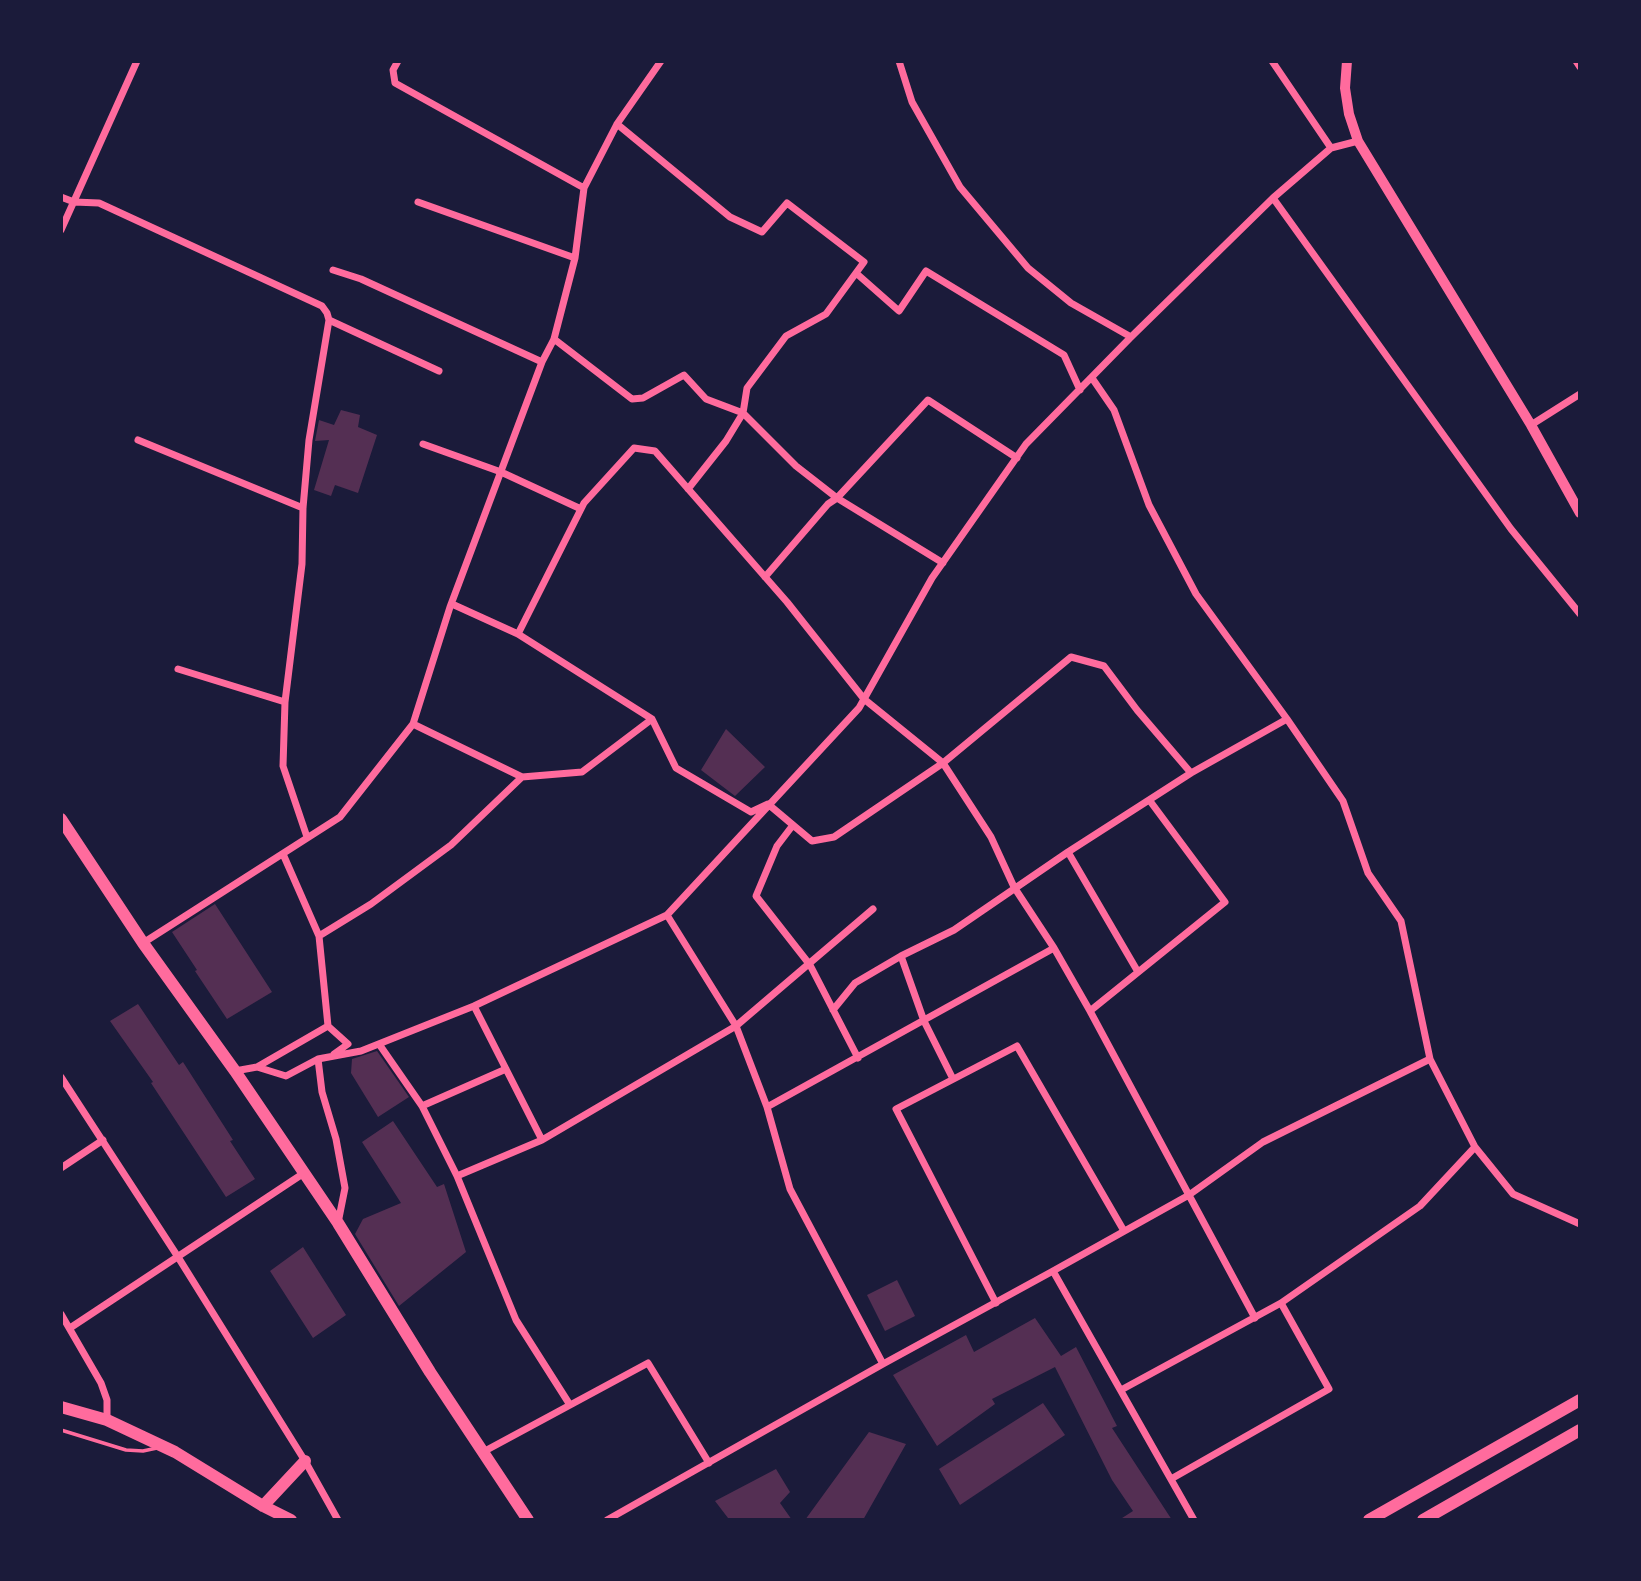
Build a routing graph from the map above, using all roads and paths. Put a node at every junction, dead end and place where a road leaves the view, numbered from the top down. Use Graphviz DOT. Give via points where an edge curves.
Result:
graph roads {
  1 [pos="136,61"];
  2 [pos="398,61"];
  3 [pos="661,61"];
  4 [pos="899,61"];
  5 [pos="1272,61"];
  6 [pos="1347,61"];
  7 [pos="1576,61"];
  8 [pos="1580,67"];
  9 [pos="617,124"];
  10 [pos="1358,141"];
  11 [pos="1331,148"];
  12 [pos="584,188"];
  13 [pos="61,197"];
  14 [pos="1273,198"];
  15 [pos="74,202"];
  16 [pos="418,202"];
  17 [pos="61,230"];
  18 [pos="575,258"];
  19 [pos="333,270"];
  20 [pos="856,273"];
  21 [pos="329,320"];
  22 [pos="1131,337"];
  23 [pos="554,339"];
  24 [pos="542,362"];
  25 [pos="439,371"];
  26 [pos="1092,377"];
  27 [pos="1080,390"];
  28 [pos="1580,394"];
  29 [pos="743,413"];
  30 [pos="1531,425"];
  31 [pos="138,440"];
  32 [pos="424,444"];
  33 [pos="1017,458"];
  34 [pos="501,472"];
  35 [pos="688,489"];
  36 [pos="837,498"];
  37 [pos="303,508"];
  38 [pos="581,509"];
  39 [pos="1580,513"];
  40 [pos="943,563"];
  41 [pos="765,578"];
  42 [pos="452,604"];
  43 [pos="1580,614"];
  44 [pos="518,634"];
  45 [pos="178,668"];
  46 [pos="864,699"];
  47 [pos="285,702"];
  48 [pos="652,719"];
  49 [pos="1287,719"];
  50 [pos="413,724"];
  51 [pos="943,763"];
  52 [pos="1191,773"];
  53 [pos="522,777"];
  54 [pos="1150,801"];
  55 [pos="768,804"];
  56 [pos="61,819"];
  57 [pos="793,825"];
  58 [pos="307,837"];
  59 [pos="1068,852"];
  60 [pos="283,854"];
  61 [pos="1014,887"];
  62 [pos="873,909"];
  63 [pos="667,915"];
  64 [pos="319,936"];
  65 [pos="143,943"];
  66 [pos="1054,948"];
  67 [pos="901,956"];
  68 [pos="810,965"];
  69 [pos="1138,972"];
  70 [pos="474,1006"];
  71 [pos="832,1010"];
  72 [pos="1090,1011"];
  73 [pos="924,1021"];
  74 [pos="328,1026"];
  75 [pos="736,1026"];
  76 [pos="379,1044"];
  77 [pos="333,1055"];
  78 [pos="858,1058"];
  79 [pos="318,1059"];
  80 [pos="1430,1059"];
  81 [pos="257,1067"];
  82 [pos="506,1069"];
  83 [pos="235,1071"];
  84 [pos="61,1076"];
  85 [pos="953,1079"];
  86 [pos="422,1106"];
  87 [pos="767,1107"];
  88 [pos="103,1140"];
  89 [pos="542,1140"];
  90 [pos="1475,1147"];
  91 [pos="61,1168"];
  92 [pos="304,1173"];
  93 [pos="457,1176"];
  94 [pos="1189,1195"];
  95 [pos="338,1223"];
  96 [pos="1580,1224"];
  97 [pos="1124,1231"];
  98 [pos="178,1257"];
  99 [pos="1053,1271"];
  100 [pos="996,1303"];
  101 [pos="1281,1303"];
  102 [pos="61,1314"];
  103 [pos="1255,1318"];
  104 [pos="70,1328"];
  105 [pos="883,1364"];
  106 [pos="1121,1390"];
  107 [pos="1580,1401"];
  108 [pos="570,1405"];
  109 [pos="61,1408"];
  110 [pos="107,1420"];
  111 [pos="61,1430"];
  112 [pos="1580,1430"];
  113 [pos="164,1447"];
  114 [pos="483,1452"];
  115 [pos="305,1461"];
  116 [pos="709,1463"];
  117 [pos="1171,1479"];
  118 [pos="263,1506"];
  119 [pos="291,1520"];
  120 [pos="338,1520"];
  121 [pos="528,1520"];
  122 [pos="607,1520"];
  123 [pos="1194,1520"];
  124 [pos="1368,1520"];
  125 [pos="1423,1520"];
  1 -- 15 [label="street"];
  2 -- 12 [label="street" via="393,70 395,83"];
  3 -- 9 [label="street"];
  4 -- 22 [label="street" via="912,102 960,187 1028,268 1071,303"];
  5 -- 11 [label="street"];
  6 -- 10 [label="street" via="1345,88"];
  7 -- 8 [label="street"];
  9 -- 12 [label="street"];
  9 -- 20 [label="street" via="730,217 762,232 788,203 864,262"];
  10 -- 11 [label="street"];
  10 -- 30 [label="street"];
  11 -- 14 [label="street"];
  12 -- 18 [label="street"];
  13 -- 15 [label="street"];
  14 -- 22 [label="street"];
  14 -- 43 [label="street" via="1511,529"];
  15 -- 17 [label="street"];
  15 -- 21 [label="street" via="99,203 322,306"];
  16 -- 18 [label="street"];
  18 -- 23 [label="street"];
  19 -- 24 [label="street"];
  20 -- 27 [label="street" via="899,311 926,271 1064,355"];
  20 -- 29 [label="street" via="826,314 786,335 747,388"];
  21 -- 25 [label="street"];
  21 -- 37 [label="street"];
  22 -- 26 [label="street"];
  23 -- 24 [label="street"];
  23 -- 29 [label="street" via="632,399 643,398 684,375 706,399"];
  24 -- 34 [label="street"];
  26 -- 27 [label="street"];
  26 -- 49 [label="street" via="1114,410 1149,505 1196,594"];
  27 -- 33 [label="street"];
  28 -- 30 [label="street"];
  29 -- 35 [label="street"];
  29 -- 36 [label="street" via="796,466"];
  30 -- 39 [label="street"];
  31 -- 37 [label="street"];
  32 -- 34 [label="street"];
  33 -- 36 [label="street" via="928,400"];
  33 -- 40 [label="street"];
  34 -- 38 [label="street"];
  34 -- 42 [label="street"];
  35 -- 38 [label="street" via="655,451 634,448"];
  35 -- 41 [label="street"];
  36 -- 40 [label="street"];
  36 -- 41 [label="street"];
  37 -- 47 [label="street" via="302,564"];
  38 -- 44 [label="street"];
  40 -- 46 [label="street"];
  41 -- 46 [label="street"];
  42 -- 44 [label="street"];
  42 -- 50 [label="street"];
  44 -- 48 [label="street"];
  45 -- 47 [label="street"];
  46 -- 51 [label="street"];
  46 -- 55 [label="street"];
  47 -- 58 [label="street" via="283,766"];
  48 -- 53 [label="street" via="582,772"];
  48 -- 55 [label="street" via="676,768 751,812"];
  49 -- 52 [label="street"];
  49 -- 80 [label="street" via="1343,801 1367,873 1401,921"];
  50 -- 53 [label="street"];
  50 -- 58 [label="street" via="340,817"];
  51 -- 52 [label="street" via="1071,657 1104,666"];
  51 -- 57 [label="street" via="834,837 812,841"];
  51 -- 61 [label="street" via="991,837"];
  52 -- 54 [label="street"];
  53 -- 64 [label="street" via="451,845 372,904"];
  54 -- 59 [label="street"];
  54 -- 69 [label="street" via="1225,902"];
  55 -- 57 [label="street"];
  55 -- 63 [label="street"];
  56 -- 65 [label="main road"];
  57 -- 68 [label="street" via="777,846 756,896"];
  58 -- 60 [label="street"];
  59 -- 61 [label="street"];
  59 -- 69 [label="street"];
  60 -- 64 [label="street"];
  60 -- 65 [label="street"];
  61 -- 66 [label="street"];
  61 -- 67 [label="street" via="954,930"];
  62 -- 68 [label="street"];
  63 -- 70 [label="street"];
  63 -- 75 [label="street"];
  64 -- 74 [label="street"];
  65 -- 83 [label="main road"];
  66 -- 72 [label="street"];
  66 -- 73 [label="street"];
  67 -- 71 [label="street" via="855,982"];
  67 -- 73 [label="street"];
  68 -- 71 [label="street"];
  68 -- 75 [label="street"];
  69 -- 72 [label="street"];
  70 -- 76 [label="street"];
  70 -- 82 [label="street"];
  71 -- 78 [label="street"];
  72 -- 94 [label="street"];
  73 -- 78 [label="street"];
  73 -- 85 [label="street"];
  74 -- 77 [label="street" via="348,1044"];
  74 -- 81 [label="street"];
  75 -- 87 [label="street"];
  75 -- 89 [label="street"];
  76 -- 77 [label="street"];
  76 -- 86 [label="street"];
  77 -- 79 [label="street"];
  78 -- 87 [label="street"];
  79 -- 81 [label="street" via="286,1076"];
  79 -- 95 [label="street" via="345,1188"];
  80 -- 90 [label="street"];
  80 -- 94 [label="street" via="1263,1142"];
  81 -- 83 [label="street"];
  82 -- 86 [label="street"];
  82 -- 89 [label="street"];
  83 -- 92 [label="main road"];
  84 -- 88 [label="street"];
  85 -- 97 [label="street" via="1017,1046"];
  85 -- 100 [label="street" via="896,1108"];
  86 -- 93 [label="street"];
  87 -- 105 [label="street" via="790,1189"];
  88 -- 91 [label="street"];
  88 -- 98 [label="street"];
  89 -- 93 [label="street"];
  90 -- 96 [label="street" via="1513,1194"];
  90 -- 101 [label="street" via="1420,1206"];
  92 -- 95 [label="main road"];
  92 -- 98 [label="street"];
  93 -- 108 [label="street" via="516,1320"];
  94 -- 97 [label="street"];
  94 -- 103 [label="street"];
  95 -- 114 [label="main road"];
  97 -- 99 [label="street"];
  98 -- 104 [label="street"];
  98 -- 115 [label="street"];
  99 -- 100 [label="street"];
  99 -- 106 [label="street"];
  100 -- 105 [label="street"];
  101 -- 103 [label="street"];
  101 -- 117 [label="street" via="1329,1389"];
  102 -- 104 [label="street"];
  103 -- 106 [label="street"];
  104 -- 110 [label="street" via="102,1383"];
  105 -- 116 [label="street"];
  106 -- 117 [label="street"];
  107 -- 124 [label="main road"];
  108 -- 114 [label="street"];
  108 -- 116 [label="street" via="648,1363"];
  109 -- 110 [label="main road"];
  110 -- 113 [label="main road"];
  111 -- 113 [label="lane" via="126,1450"];
  112 -- 125 [label="main road"];
  113 -- 118 [label="main road"];
  114 -- 121 [label="main road"];
  115 -- 118 [label="main road"];
  115 -- 120 [label="street"];
  116 -- 122 [label="street"];
  117 -- 123 [label="street"];
  118 -- 119 [label="main road"];
}
